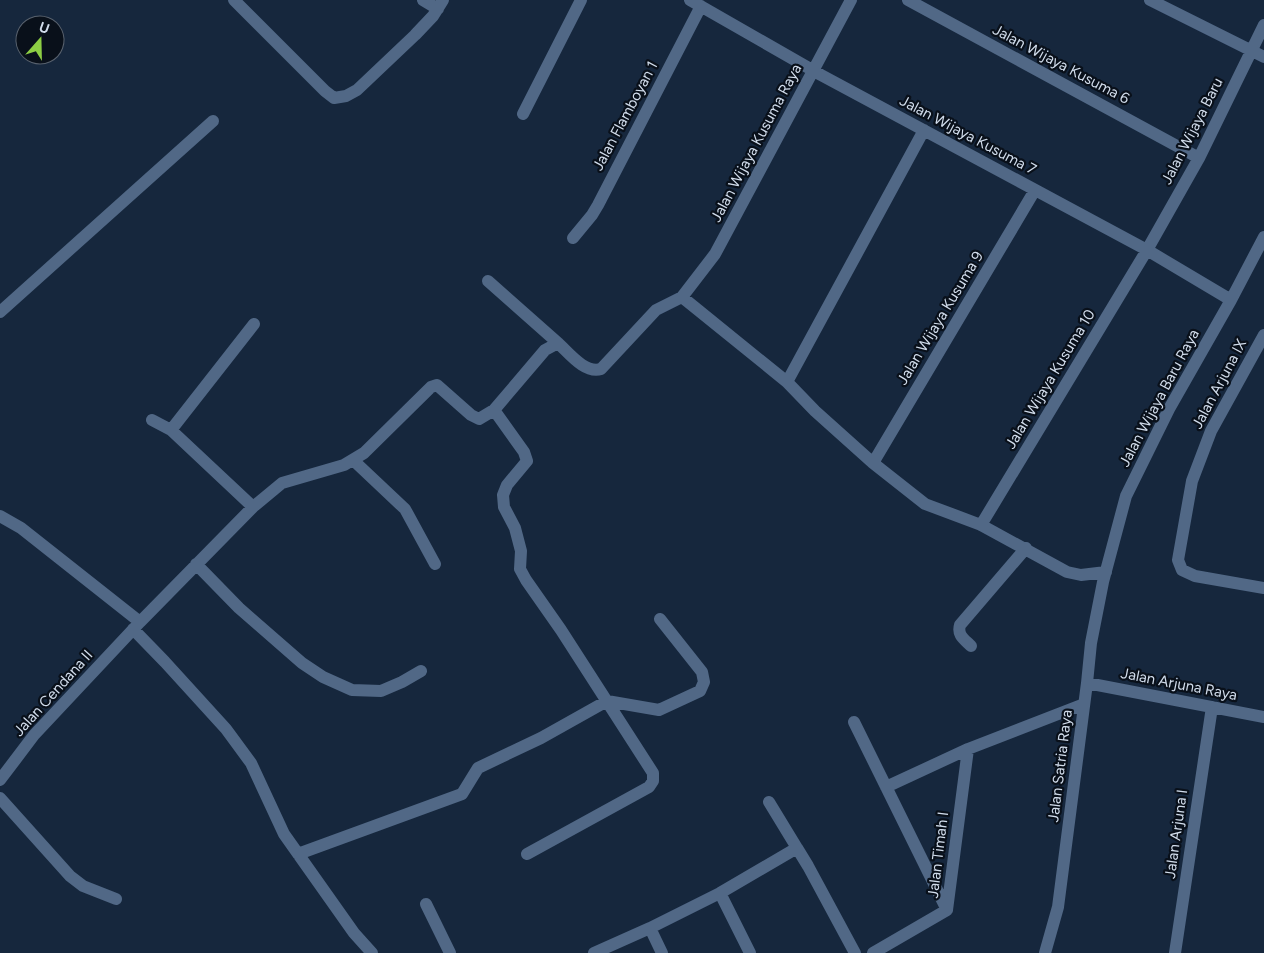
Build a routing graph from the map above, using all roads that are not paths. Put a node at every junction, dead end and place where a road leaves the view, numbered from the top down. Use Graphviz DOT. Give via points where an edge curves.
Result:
graph roads {
  1 [pos="234,0"];
  2 [pos="424,0"];
  3 [pos="581,0"];
  4 [pos="690,0"];
  5 [pos="851,0"];
  6 [pos="908,0"];
  7 [pos="1150,0"];
  8 [pos="440,5"];
  9 [pos="701,6"];
  10 [pos="1264,25"];
  11 [pos="1250,50"];
  12 [pos="1264,58"];
  13 [pos="813,70"];
  14 [pos="523,114"];
  15 [pos="212,121"];
  16 [pos="924,130"];
  17 [pos="1199,158"];
  18 [pos="1035,190"];
  19 [pos="1264,237"];
  20 [pos="573,238"];
  21 [pos="1147,250"];
  22 [pos="488,281"];
  23 [pos="682,297"];
  24 [pos="1231,300"];
  25 [pos="0,312"];
  26 [pos="254,324"];
  27 [pos="1264,335"];
  28 [pos="558,343"];
  29 [pos="787,382"];
  30 [pos="494,410"];
  31 [pos="152,420"];
  32 [pos="171,430"];
  33 [pos="353,460"];
  34 [pos="873,463"];
  35 [pos="253,507"];
  36 [pos="0,516"];
  37 [pos="982,525"];
  38 [pos="1026,548"];
  39 [pos="196,564"];
  40 [pos="435,564"];
  41 [pos="1105,577"];
  42 [pos="1264,588"];
  43 [pos="660,619"];
  44 [pos="136,626"];
  45 [pos="970,646"];
  46 [pos="421,671"];
  47 [pos="1088,683"];
  48 [pos="607,701"];
  49 [pos="1084,704"];
  50 [pos="1211,713"];
  51 [pos="1264,717"];
  52 [pos="854,722"];
  53 [pos="968,749"];
  54 [pos="0,780"];
  55 [pos="886,787"];
  56 [pos="0,798"];
  57 [pos="769,802"];
  58 [pos="797,848"];
  59 [pos="298,854"];
  60 [pos="527,854"];
  61 [pos="720,893"];
  62 [pos="116,899"];
  63 [pos="426,904"];
  64 [pos="947,910"];
  65 [pos="650,928"];
  66 [pos="372,953"];
  67 [pos="450,953"];
  68 [pos="594,953"];
  69 [pos="662,953"];
  70 [pos="750,953"];
  71 [pos="855,953"];
  72 [pos="873,953"];
  73 [pos="1045,953"];
  74 [pos="1175,953"];
  1 -- 8 [label="street" via="334,98 357,90 415,35"];
  2 -- 8 [label="street"];
  3 -- 14 [label="street"];
  4 -- 9 [label="street, Jalan Wijaya Kusuma 7"];
  5 -- 13 [label="street, Jalan Wijaya Kusuma Raya"];
  6 -- 17 [label="street, Jalan Wijaya Kusuma 6"];
  7 -- 11 [label="street"];
  9 -- 13 [label="street, Jalan Wijaya Kusuma 7"];
  9 -- 20 [label="street, Jalan Flamboyan 1" via="598,205"];
  10 -- 11 [label="street, Jalan Wijaya Baru"];
  11 -- 12 [label="street"];
  11 -- 17 [label="street, Jalan Wijaya Baru"];
  13 -- 16 [label="street, Jalan Wijaya Kusuma 7"];
  13 -- 23 [label="street, Jalan Wijaya Kusuma Raya" via="715,254"];
  15 -- 25 [label="street"];
  16 -- 18 [label="street, Jalan Wijaya Kusuma 7"];
  16 -- 29 [label="street"];
  17 -- 21 [label="street, Jalan Wijaya Baru"];
  18 -- 21 [label="street, Jalan Wijaya Kusuma 7"];
  18 -- 34 [label="street, Jalan Wijaya Kusuma 9"];
  19 -- 24 [label="street, Jalan Wijaya Baru Raya"];
  21 -- 24 [label="street"];
  21 -- 37 [label="street, Jalan Wijaya Kusuma 10"];
  22 -- 28 [label="street"];
  23 -- 28 [label="street" via="656,310 601,369 588,369"];
  23 -- 29 [label="street"];
  24 -- 41 [label="street, Jalan Wijaya Baru Raya" via="1169,409 1126,496"];
  26 -- 32 [label="street"];
  27 -- 42 [label="street, Jalan Arjuna IX" via="1211,430 1192,481 1178,560 1182,570 1195,576"];
  28 -- 30 [label="street" via="544,350"];
  29 -- 34 [label="street"];
  30 -- 33 [label="street, Jalan Cendana II" via="479,419 437,385 431,387"];
  30 -- 48 [label="street" via="527,460 503,495 504,507 515,528 521,550 520,569"];
  31 -- 32 [label="street"];
  32 -- 35 [label="street"];
  33 -- 35 [label="street, Jalan Cendana II" via="328,471 282,483"];
  33 -- 40 [label="street" via="405,509"];
  34 -- 37 [label="street" via="925,504"];
  35 -- 39 [label="street, Jalan Cendana II"];
  36 -- 44 [label="street" via="20,528"];
  37 -- 38 [label="street"];
  38 -- 41 [label="street" via="1067,572"];
  38 -- 45 [label="street" via="960,624 960,636"];
  39 -- 44 [label="street, Jalan Cendana II"];
  39 -- 46 [label="street" via="246,614 323,677 352,690 381,690"];
  41 -- 47 [label="street, Jalan Satria Raya" via="1091,643"];
  43 -- 48 [label="street" via="702,672 704,682 700,691 659,710"];
  44 -- 54 [label="street, Jalan Cendana II" via="34,735"];
  44 -- 59 [label="street" via="251,763 284,834"];
  47 -- 49 [label="street, Jalan Satria Raya"];
  47 -- 50 [label="street, Jalan Arjuna Raya"];
  48 -- 59 [label="street" via="478,768 462,794"];
  48 -- 60 [label="street" via="653,773 653,781 649,787"];
  49 -- 53 [label="street"];
  49 -- 73 [label="street, Jalan Satria Raya" via="1058,908"];
  50 -- 51 [label="street, Jalan Arjuna Raya"];
  50 -- 74 [label="street, Jalan Arjuna I"];
  52 -- 55 [label="street"];
  53 -- 55 [label="street"];
  53 -- 64 [label="street, Jalan Timah I"];
  55 -- 64 [label="street"];
  56 -- 62 [label="street" via="70,876 83,886"];
  57 -- 58 [label="street"];
  58 -- 61 [label="street"];
  58 -- 71 [label="street"];
  59 -- 66 [label="street"];
  61 -- 65 [label="street"];
  61 -- 70 [label="street"];
  63 -- 67 [label="street"];
  64 -- 72 [label="street, Jalan Timah I"];
  65 -- 68 [label="street"];
  65 -- 69 [label="street"];
}
